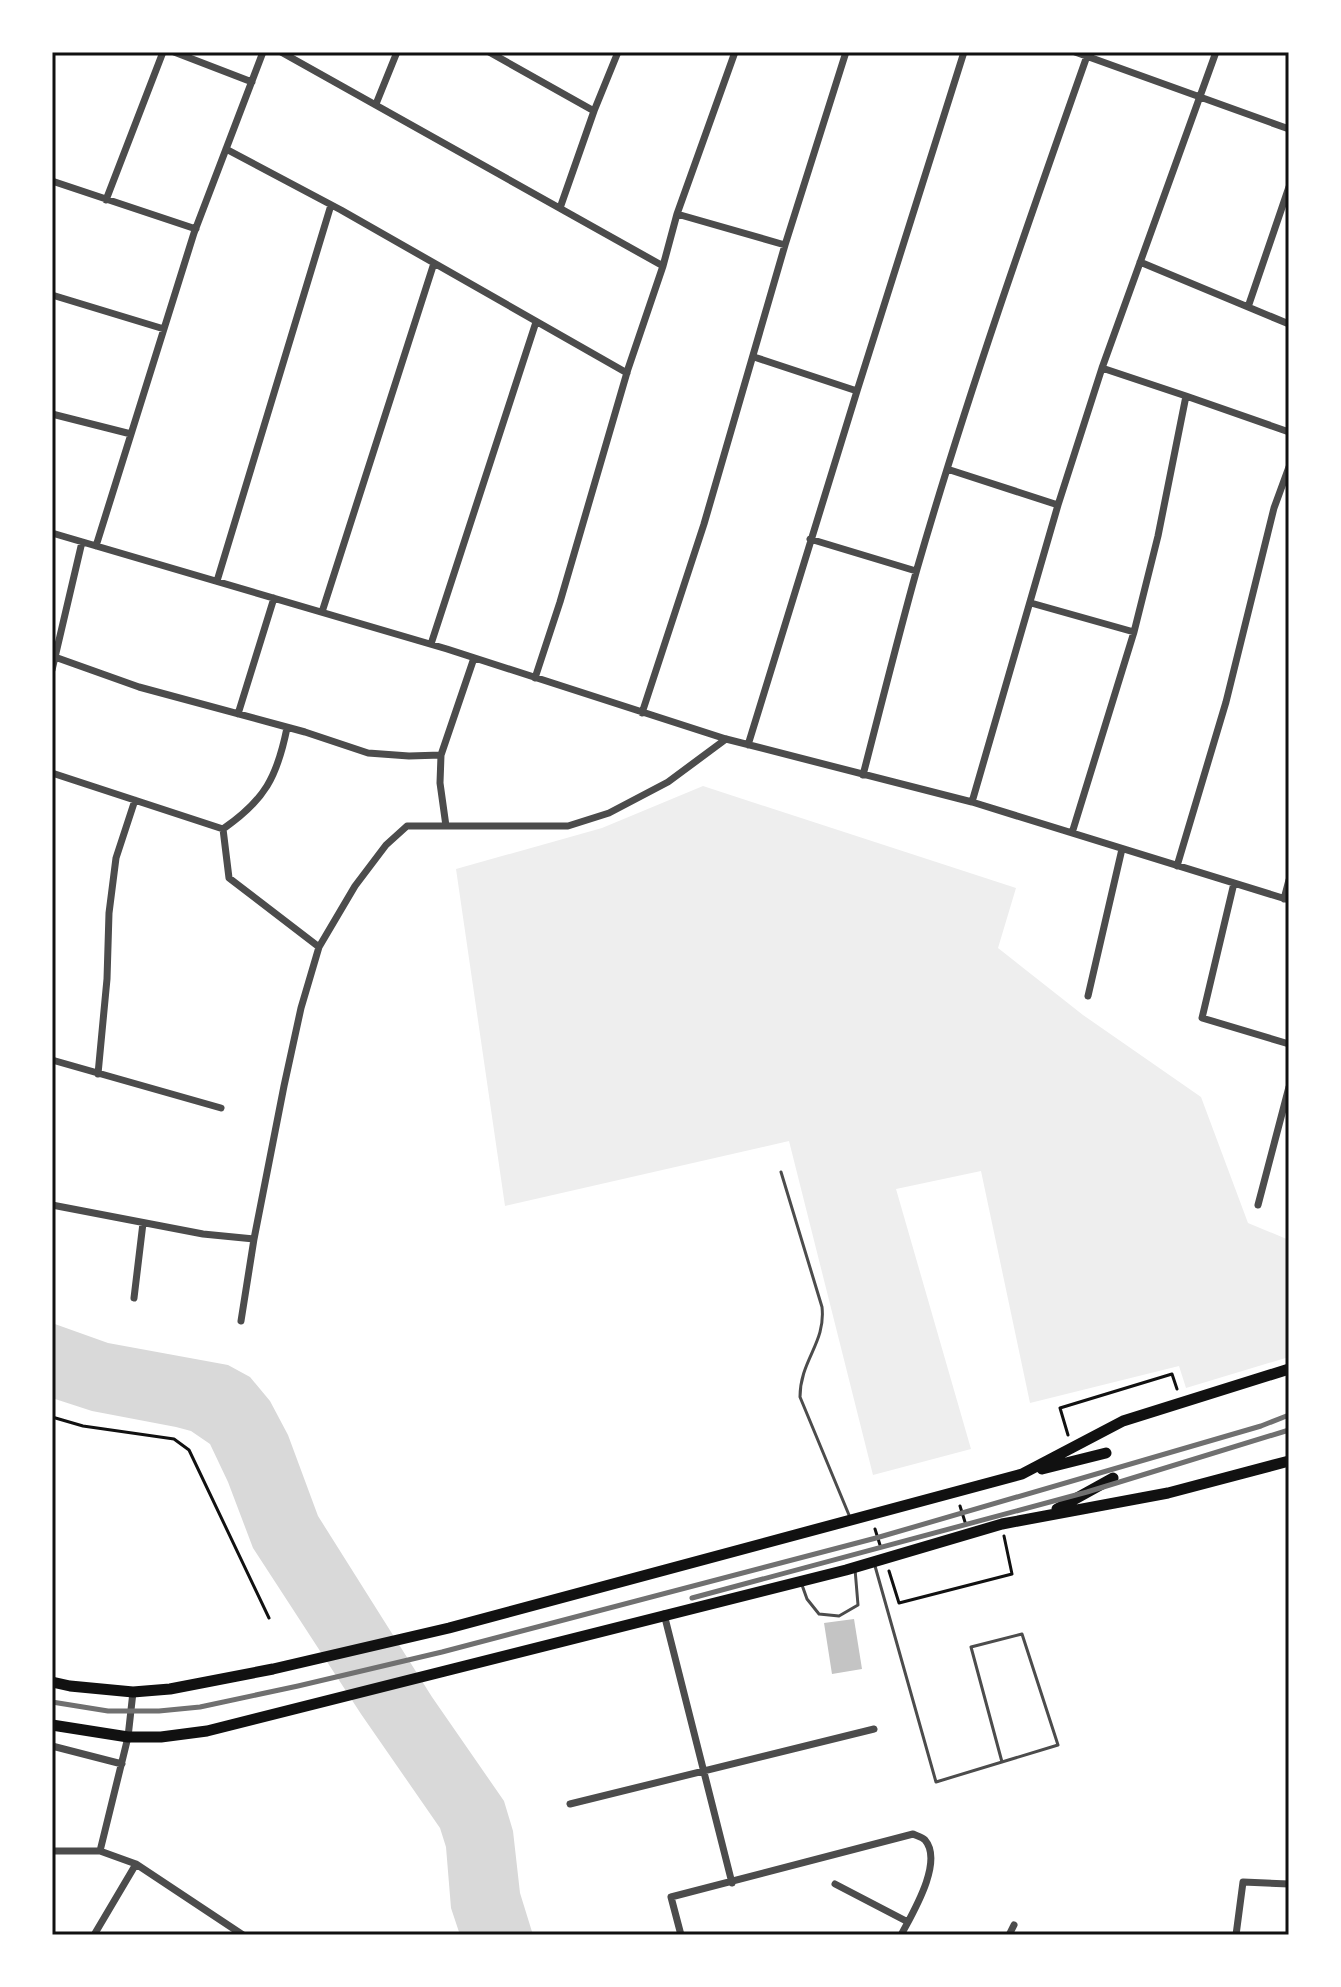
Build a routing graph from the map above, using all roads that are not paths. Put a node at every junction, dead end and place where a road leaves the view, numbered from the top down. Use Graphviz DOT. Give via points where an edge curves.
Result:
graph roads {
  1 [pos="163,52"];
  2 [pos="174,52"];
  3 [pos="263,52"];
  4 [pos="281,52"];
  5 [pos="397,52"];
  6 [pos="489,52"];
  7 [pos="618,52"];
  8 [pos="735,52"];
  9 [pos="846,52"];
  10 [pos="964,52"];
  11 [pos="1075,52"];
  12 [pos="1216,52"];
  13 [pos="503,56"];
  14 [pos="1087,56"];
  15 [pos="252,82"];
  16 [pos="1199,96"];
  17 [pos="376,104"];
  18 [pos="594,111"];
  19 [pos="1289,129"];
  20 [pos="226,149"];
  21 [pos="52,181"];
  22 [pos="1289,187"];
  23 [pos="106,200"];
  24 [pos="331,205"];
  25 [pos="560,208"];
  26 [pos="677,214"];
  27 [pos="196,229"];
  28 [pos="785,245"];
  29 [pos="1140,262"];
  30 [pos="434,263"];
  31 [pos="663,266"];
  32 [pos="52,295"];
  33 [pos="1248,307"];
  34 [pos="536,322"];
  35 [pos="1289,324"];
  36 [pos="164,329"];
  37 [pos="754,357"];
  38 [pos="1102,368"];
  39 [pos="627,373"];
  40 [pos="857,391"];
  41 [pos="1186,396"];
  42 [pos="52,414"];
  43 [pos="1289,432"];
  44 [pos="131,434"];
  45 [pos="1289,467"];
  46 [pos="947,469"];
  47 [pos="1058,505"];
  48 [pos="52,533"];
  49 [pos="810,539"];
  50 [pos="82,542"];
  51 [pos="96,546"];
  52 [pos="916,571"];
  53 [pos="217,581"];
  54 [pos="274,598"];
  55 [pos="1031,603"];
  56 [pos="322,612"];
  57 [pos="1134,632"];
  58 [pos="431,644"];
  59 [pos="53,657"];
  60 [pos="474,658"];
  61 [pos="52,670"];
  62 [pos="535,678"];
  63 [pos="642,713"];
  64 [pos="238,714"];
  65 [pos="287,728"];
  66 [pos="726,739"];
  67 [pos="748,745"];
  68 [pos="441,755"];
  69 [pos="52,773"];
  70 [pos="863,775"];
  71 [pos="135,800"];
  72 [pos="972,802"];
  73 [pos="446,826"];
  74 [pos="223,829"];
  75 [pos="1072,833"];
  76 [pos="1122,849"];
  77 [pos="1177,866"];
  78 [pos="1289,880"];
  79 [pos="1234,883"];
  80 [pos="1286,899"];
  81 [pos="319,947"];
  82 [pos="1088,996"];
  83 [pos="1289,1044"];
  84 [pos="52,1060"];
  85 [pos="98,1074"];
  86 [pos="1289,1087"];
  87 [pos="221,1108"];
  88 [pos="781,1172"];
  89 [pos="52,1205"];
  90 [pos="1258,1205"];
  91 [pos="143,1223"];
  92 [pos="254,1239"];
  93 [pos="134,1298"];
  94 [pos="241,1321"];
  95 [pos="1289,1369"];
  96 [pos="1106,1453"];
  97 [pos="1289,1461"];
  98 [pos="1022,1474"];
  99 [pos="1113,1478"];
  100 [pos="1047,1514"];
  101 [pos="851,1520"];
  102 [pos="874,1562"];
  103 [pos="855,1568"];
  104 [pos="801,1581"];
  105 [pos="664,1614"];
  106 [pos="52,1682"];
  107 [pos="133,1692"];
  108 [pos="52,1725"];
  109 [pos="874,1729"];
  110 [pos="128,1737"];
  111 [pos="52,1746"];
  112 [pos="1002,1762"];
  113 [pos="122,1764"];
  114 [pos="703,1771"];
  115 [pos="570,1804"];
  116 [pos="52,1851"];
  117 [pos="100,1851"];
  118 [pos="136,1864"];
  119 [pos="732,1883"];
  120 [pos="835,1884"];
  121 [pos="1289,1884"];
  122 [pos="908,1922"];
  123 [pos="1014,1925"];
  124 [pos="94,1935"];
  125 [pos="243,1935"];
  126 [pos="681,1935"];
  127 [pos="901,1935"];
  128 [pos="1009,1935"];
  129 [pos="1236,1935"];
  1 -- 23 [label="street"];
  2 -- 15 [label="street"];
  3 -- 15 [label="street"];
  4 -- 17 [label="street"];
  5 -- 17 [label="street"];
  6 -- 13 [label="street"];
  7 -- 18 [label="street"];
  8 -- 26 [label="street"];
  9 -- 28 [label="street"];
  10 -- 40 [label="street"];
  11 -- 14 [label="street"];
  12 -- 16 [label="street"];
  13 -- 18 [label="street"];
  14 -- 16 [label="street"];
  14 -- 46 [label="street"];
  15 -- 20 [label="street"];
  16 -- 19 [label="street"];
  16 -- 29 [label="street"];
  17 -- 25 [label="street"];
  18 -- 25 [label="street"];
  20 -- 24 [label="street"];
  20 -- 27 [label="street"];
  21 -- 23 [label="street"];
  22 -- 33 [label="street"];
  23 -- 27 [label="street"];
  24 -- 30 [label="street"];
  24 -- 53 [label="street"];
  25 -- 31 [label="street"];
  26 -- 28 [label="street"];
  26 -- 31 [label="street"];
  27 -- 36 [label="street"];
  28 -- 37 [label="street"];
  29 -- 33 [label="street"];
  29 -- 38 [label="street"];
  30 -- 34 [label="street"];
  30 -- 56 [label="street"];
  31 -- 39 [label="street"];
  32 -- 36 [label="street"];
  33 -- 35 [label="street"];
  34 -- 39 [label="street"];
  34 -- 58 [label="street"];
  36 -- 44 [label="street"];
  37 -- 40 [label="street"];
  37 -- 63 [label="street"];
  38 -- 41 [label="street"];
  38 -- 47 [label="street"];
  39 -- 62 [label="street"];
  40 -- 49 [label="street"];
  41 -- 43 [label="street"];
  41 -- 57 [label="street"];
  42 -- 44 [label="street"];
  44 -- 51 [label="street"];
  45 -- 77 [label="street"];
  46 -- 47 [label="street"];
  46 -- 52 [label="street"];
  47 -- 55 [label="street"];
  48 -- 50 [label="street"];
  49 -- 52 [label="street"];
  49 -- 67 [label="street"];
  50 -- 51 [label="street"];
  50 -- 59 [label="street"];
  51 -- 53 [label="street"];
  52 -- 70 [label="street"];
  53 -- 54 [label="street"];
  54 -- 56 [label="street"];
  54 -- 64 [label="street"];
  55 -- 57 [label="street"];
  55 -- 72 [label="street"];
  56 -- 58 [label="street"];
  57 -- 75 [label="street"];
  58 -- 60 [label="street"];
  59 -- 61 [label="street"];
  59 -- 64 [label="street"];
  60 -- 62 [label="street"];
  60 -- 68 [label="street"];
  62 -- 63 [label="street"];
  63 -- 66 [label="street"];
  64 -- 65 [label="street"];
  65 -- 68 [label="street" via="368,753"];
  65 -- 74 [label="street" via="274,778 247,813"];
  66 -- 67 [label="street"];
  66 -- 73 [label="street" via="668,782 609,813 568,826"];
  67 -- 70 [label="street"];
  68 -- 73 [label="street"];
  69 -- 71 [label="street"];
  70 -- 72 [label="street"];
  71 -- 74 [label="street"];
  71 -- 85 [label="street" via="115,866"];
  72 -- 75 [label="street"];
  73 -- 81 [label="street" via="407,826 386,845"];
  74 -- 81 [label="street" via="229,878"];
  75 -- 76 [label="street"];
  76 -- 77 [label="street"];
  76 -- 82 [label="street"];
  77 -- 79 [label="street"];
  78 -- 80 [label="street"];
  79 -- 80 [label="street"];
  79 -- 83 [label="street" via="1202,1018"];
  81 -- 92 [label="street" via="301,1008"];
  84 -- 85 [label="street"];
  85 -- 87 [label="street"];
  86 -- 90 [label="street"];
  88 -- 101 [label="lane" via="822,1307 823,1324 803,1371 800,1397"];
  89 -- 91 [label="street"];
  91 -- 92 [label="street"];
  91 -- 93 [label="street"];
  92 -- 94 [label="street"];
  95 -- 98 [label="main road" via="1123,1421"];
  96 -- 98 [label="main road"];
  97 -- 100 [label="main road" via="1168,1493"];
  98 -- 101 [label="main road"];
  99 -- 100 [label="main road"];
  100 -- 102 [label="main road"];
  101 -- 107 [label="main road" via="449,1628 273,1669"];
  102 -- 103 [label="main road"];
  102 -- 112 [label="lane" via="936,1782"];
  103 -- 104 [label="main road"];
  103 -- 104 [label="lane" via="858,1605 839,1616 819,1614"];
  104 -- 105 [label="main road"];
  105 -- 110 [label="main road" via="207,1731"];
  105 -- 114 [label="street"];
  106 -- 107 [label="main road"];
  107 -- 110 [label="street"];
  108 -- 110 [label="main road"];
  109 -- 114 [label="street"];
  110 -- 113 [label="street"];
  111 -- 113 [label="street"];
  112 -- 112 [label="lane" via="1058,1745 1022,1634 971,1647"];
  113 -- 117 [label="street"];
  114 -- 115 [label="street"];
  114 -- 119 [label="street"];
  116 -- 117 [label="street"];
  117 -- 118 [label="street"];
  118 -- 124 [label="street"];
  118 -- 125 [label="street"];
  119 -- 122 [label="street" via="913,1834 925,1841 931,1856 930,1873"];
  119 -- 126 [label="street" via="671,1897"];
  120 -- 122 [label="street"];
  121 -- 129 [label="street" via="1243,1882"];
  122 -- 127 [label="street"];
  123 -- 128 [label="street"];
}
